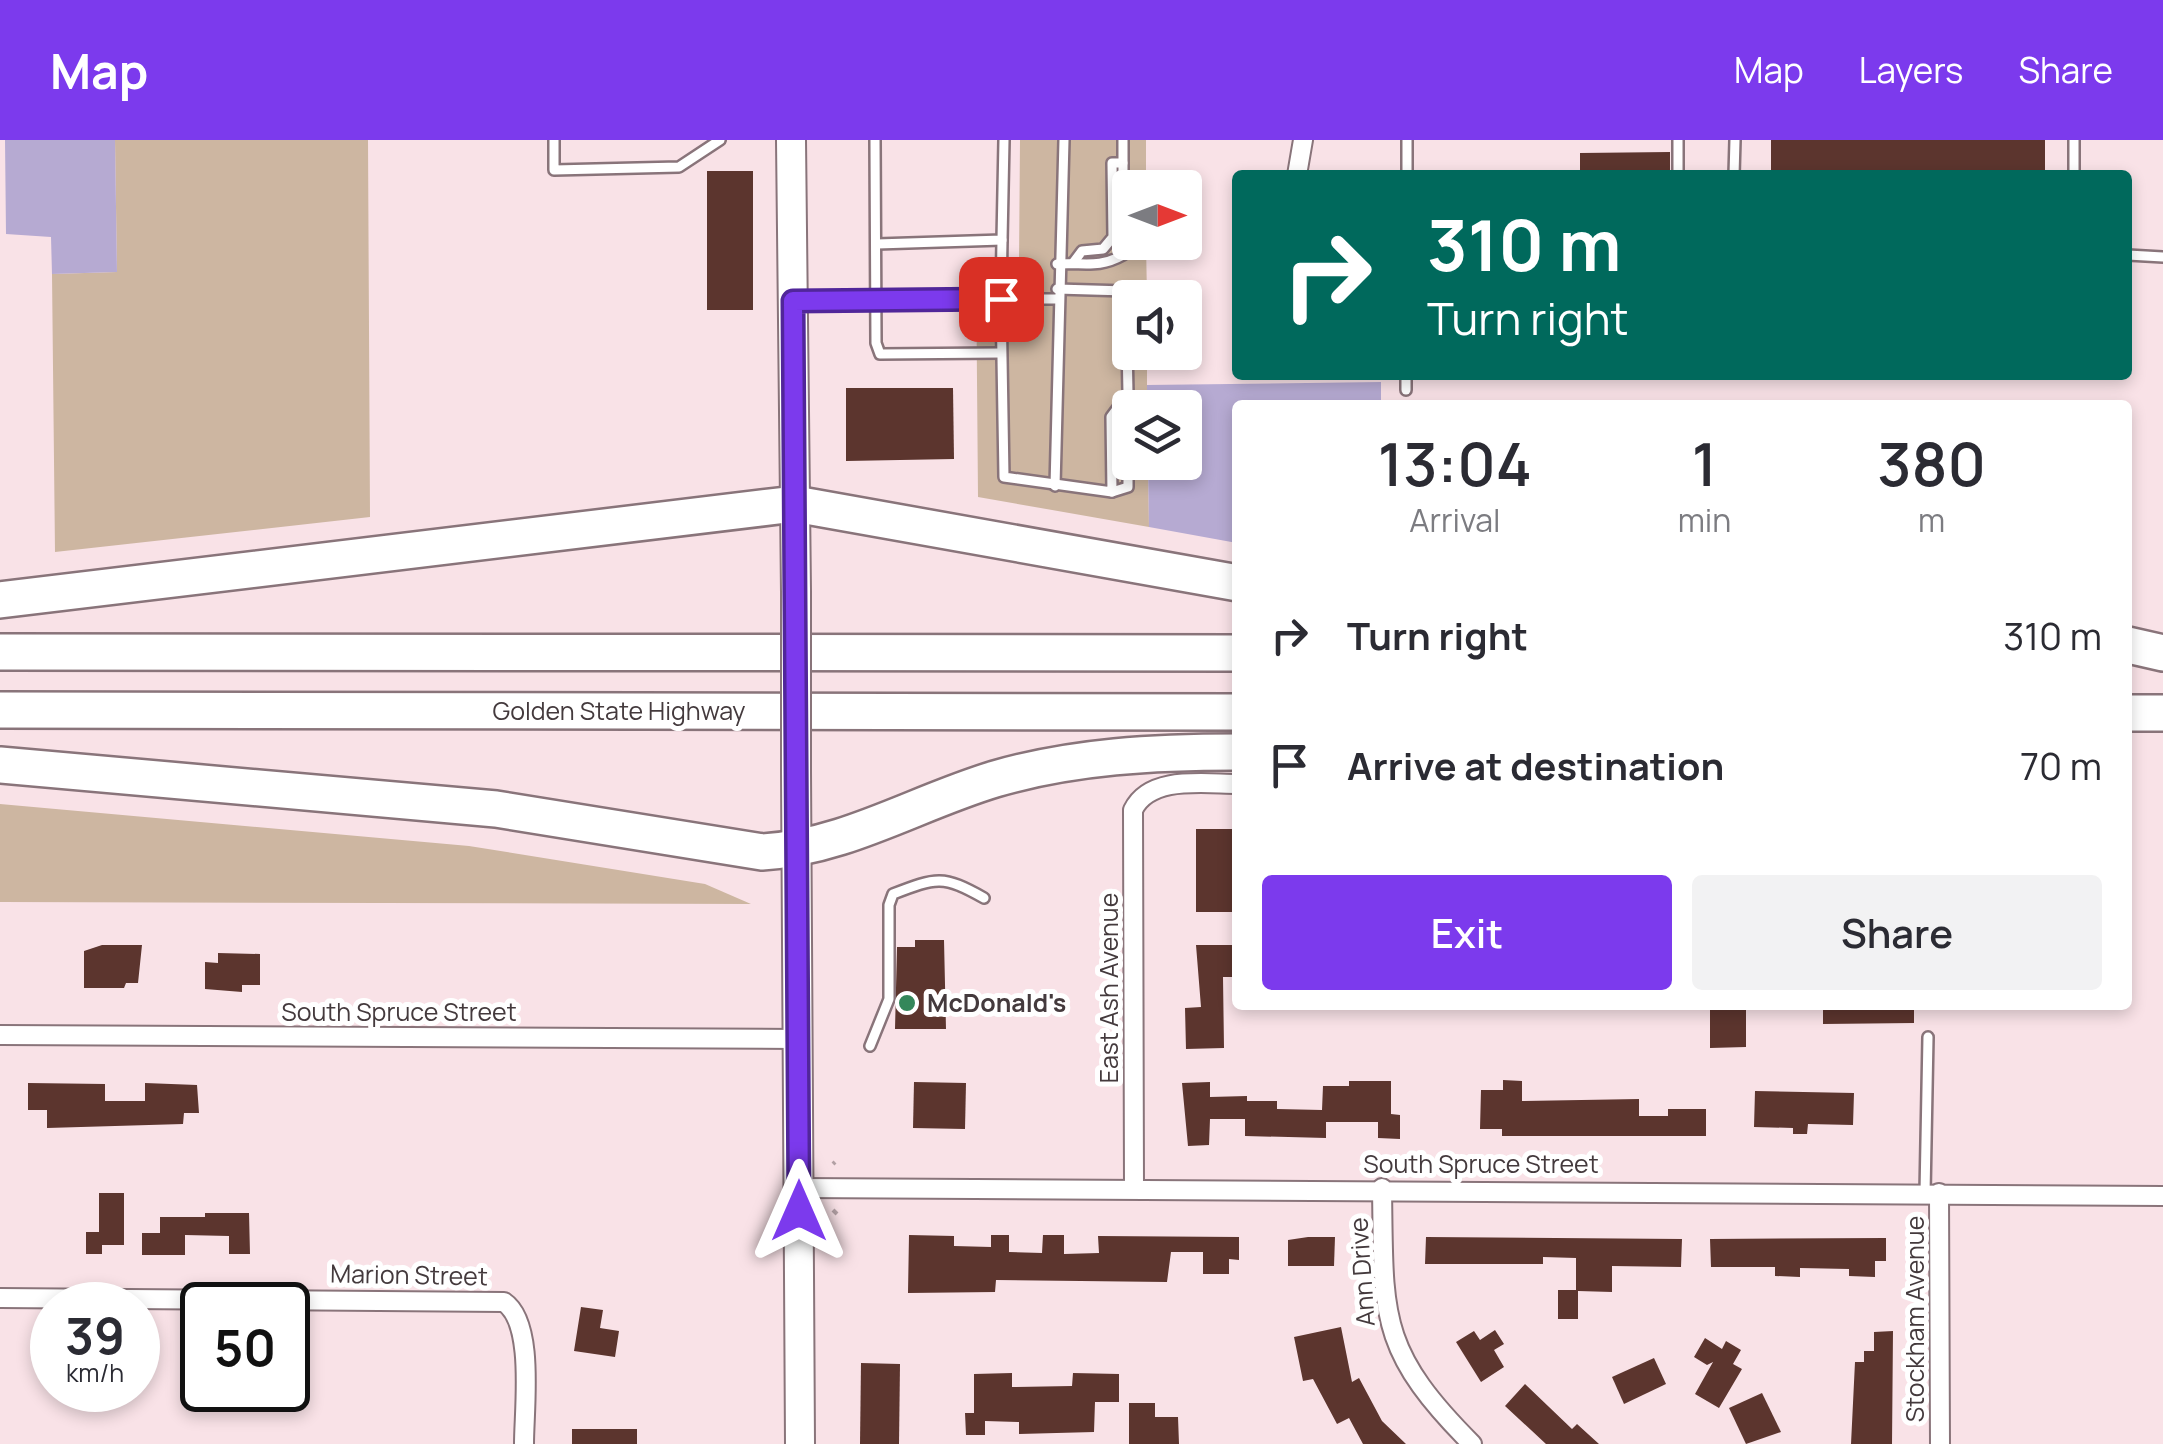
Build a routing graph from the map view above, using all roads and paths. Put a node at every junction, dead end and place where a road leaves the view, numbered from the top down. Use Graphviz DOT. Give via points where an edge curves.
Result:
graph roads {
  1 [pos="554,140"];
  2 [pos="720,140"];
  3 [pos="791,140"];
  4 [pos="875,140"];
  5 [pos="1004,140"];
  6 [pos="1064,140"];
  7 [pos="1124,140"];
  8 [pos="1302,140"];
  9 [pos="1408,140"];
  10 [pos="1678,140"];
  11 [pos="1735,140"];
  12 [pos="2074,140"];
  13 [pos="1124,163"];
  14 [pos="1298,170"];
  15 [pos="1407,170"];
  16 [pos="1678,170"];
  17 [pos="1734,170"];
  18 [pos="2074,170"];
  19 [pos="1002,240"];
  20 [pos="877,244"];
  21 [pos="2132,255"];
  22 [pos="2163,257"];
  23 [pos="1073,263"];
  24 [pos="1057,264"];
  25 [pos="1057,294"];
  26 [pos="1001,299"];
  27 [pos="876,300"];
  28 [pos="793,301"];
  29 [pos="1000,353"];
  30 [pos="1406,380"];
  31 [pos="1128,390"];
  32 [pos="1406,390"];
  33 [pos="1112,416"];
  34 [pos="1128,480"];
  35 [pos="1055,486"];
  36 [pos="1112,492"];
  37 [pos="795,504"];
  38 [pos="1232,582"];
  39 [pos="0,600"];
  40 [pos="2132,645"];
  41 [pos="0,652"];
  42 [pos="1232,653"];
  43 [pos="2163,653"];
  44 [pos="2132,654"];
  45 [pos="0,710"];
  46 [pos="1232,712"];
  47 [pos="2132,713"];
  48 [pos="2163,713"];
  49 [pos="1232,752"];
  50 [pos="0,765"];
  51 [pos="1232,784"];
  52 [pos="796,850"];
  53 [pos="984,898"];
  54 [pos="0,1036"];
  55 [pos="1928,1038"];
  56 [pos="798,1039"];
  57 [pos="870,1046"];
  58 [pos="798,1188"];
  59 [pos="1134,1188"];
  60 [pos="1382,1188"];
  61 [pos="1932,1193"];
  62 [pos="2163,1196"];
  63 [pos="0,1298"];
  64 [pos="524,1444"];
  65 [pos="800,1444"];
  66 [pos="1472,1444"];
  67 [pos="1940,1444"];
  1 -- 2 [label="lane" via="554,170 679,168"];
  3 -- 28 [label="main road"];
  4 -- 20 [label="lane"];
  5 -- 19 [label="lane"];
  6 -- 24 [label="lane"];
  7 -- 13 [label="lane"];
  8 -- 14 [label="street"];
  9 -- 15 [label="lane"];
  10 -- 16 [label="lane"];
  11 -- 17 [label="lane"];
  12 -- 18 [label="lane"];
  13 -- 23 [label="lane" via="1112,163 1112,237"];
  13 -- 23 [label="lane" via="1124,255 1108,264"];
  19 -- 20 [label="lane"];
  19 -- 26 [label="lane"];
  20 -- 27 [label="lane"];
  21 -- 22 [label="lane"];
  23 -- 24 [label="lane"];
  24 -- 25 [label="lane"];
  25 -- 26 [label="lane"];
  25 -- 31 [label="lane" via="1126,291"];
  25 -- 35 [label="lane"];
  26 -- 27 [label="lane"];
  26 -- 29 [label="lane"];
  27 -- 28 [label="lane"];
  27 -- 29 [label="lane" via="880,354"];
  28 -- 37 [label="main road"];
  29 -- 35 [label="lane" via="1004,477"];
  30 -- 32 [label="lane"];
  33 -- 36 [label="lane"];
  34 -- 36 [label="lane" via="1128,487"];
  35 -- 36 [label="lane"];
  37 -- 38 [label="highway"];
  37 -- 39 [label="highway"];
  37 -- 52 [label="main road, bridge"];
  40 -- 43 [label="highway"];
  41 -- 42 [label="highway"];
  43 -- 44 [label="highway"];
  45 -- 46 [label="highway, Golden State Highway"];
  47 -- 48 [label="highway"];
  49 -- 52 [label="highway" via="1134,754 1039,768"];
  50 -- 52 [label="highway" via="496,809 757,852"];
  51 -- 59 [label="street, East Ash Avenue" via="1147,792 1133,810"];
  52 -- 56 [label="main road"];
  53 -- 57 [label="lane" via="935,878 893,894 888,999"];
  54 -- 56 [label="street, South Spruce Street"];
  55 -- 61 [label="lane, Stockham Avenue"];
  56 -- 58 [label="main road"];
  58 -- 59 [label="street, South Spruce Street"];
  58 -- 65 [label="main road"];
  59 -- 60 [label="street, South Spruce Street"];
  60 -- 61 [label="street, South Spruce Street"];
  60 -- 66 [label="street, Ann Drive" via="1385,1307 1393,1342 1431,1404"];
  61 -- 62 [label="street, South Spruce Street"];
  61 -- 67 [label="street, Stockham Avenue"];
  63 -- 64 [label="street, Marion Street" via="492,1299 514,1309 523,1332"];
}
